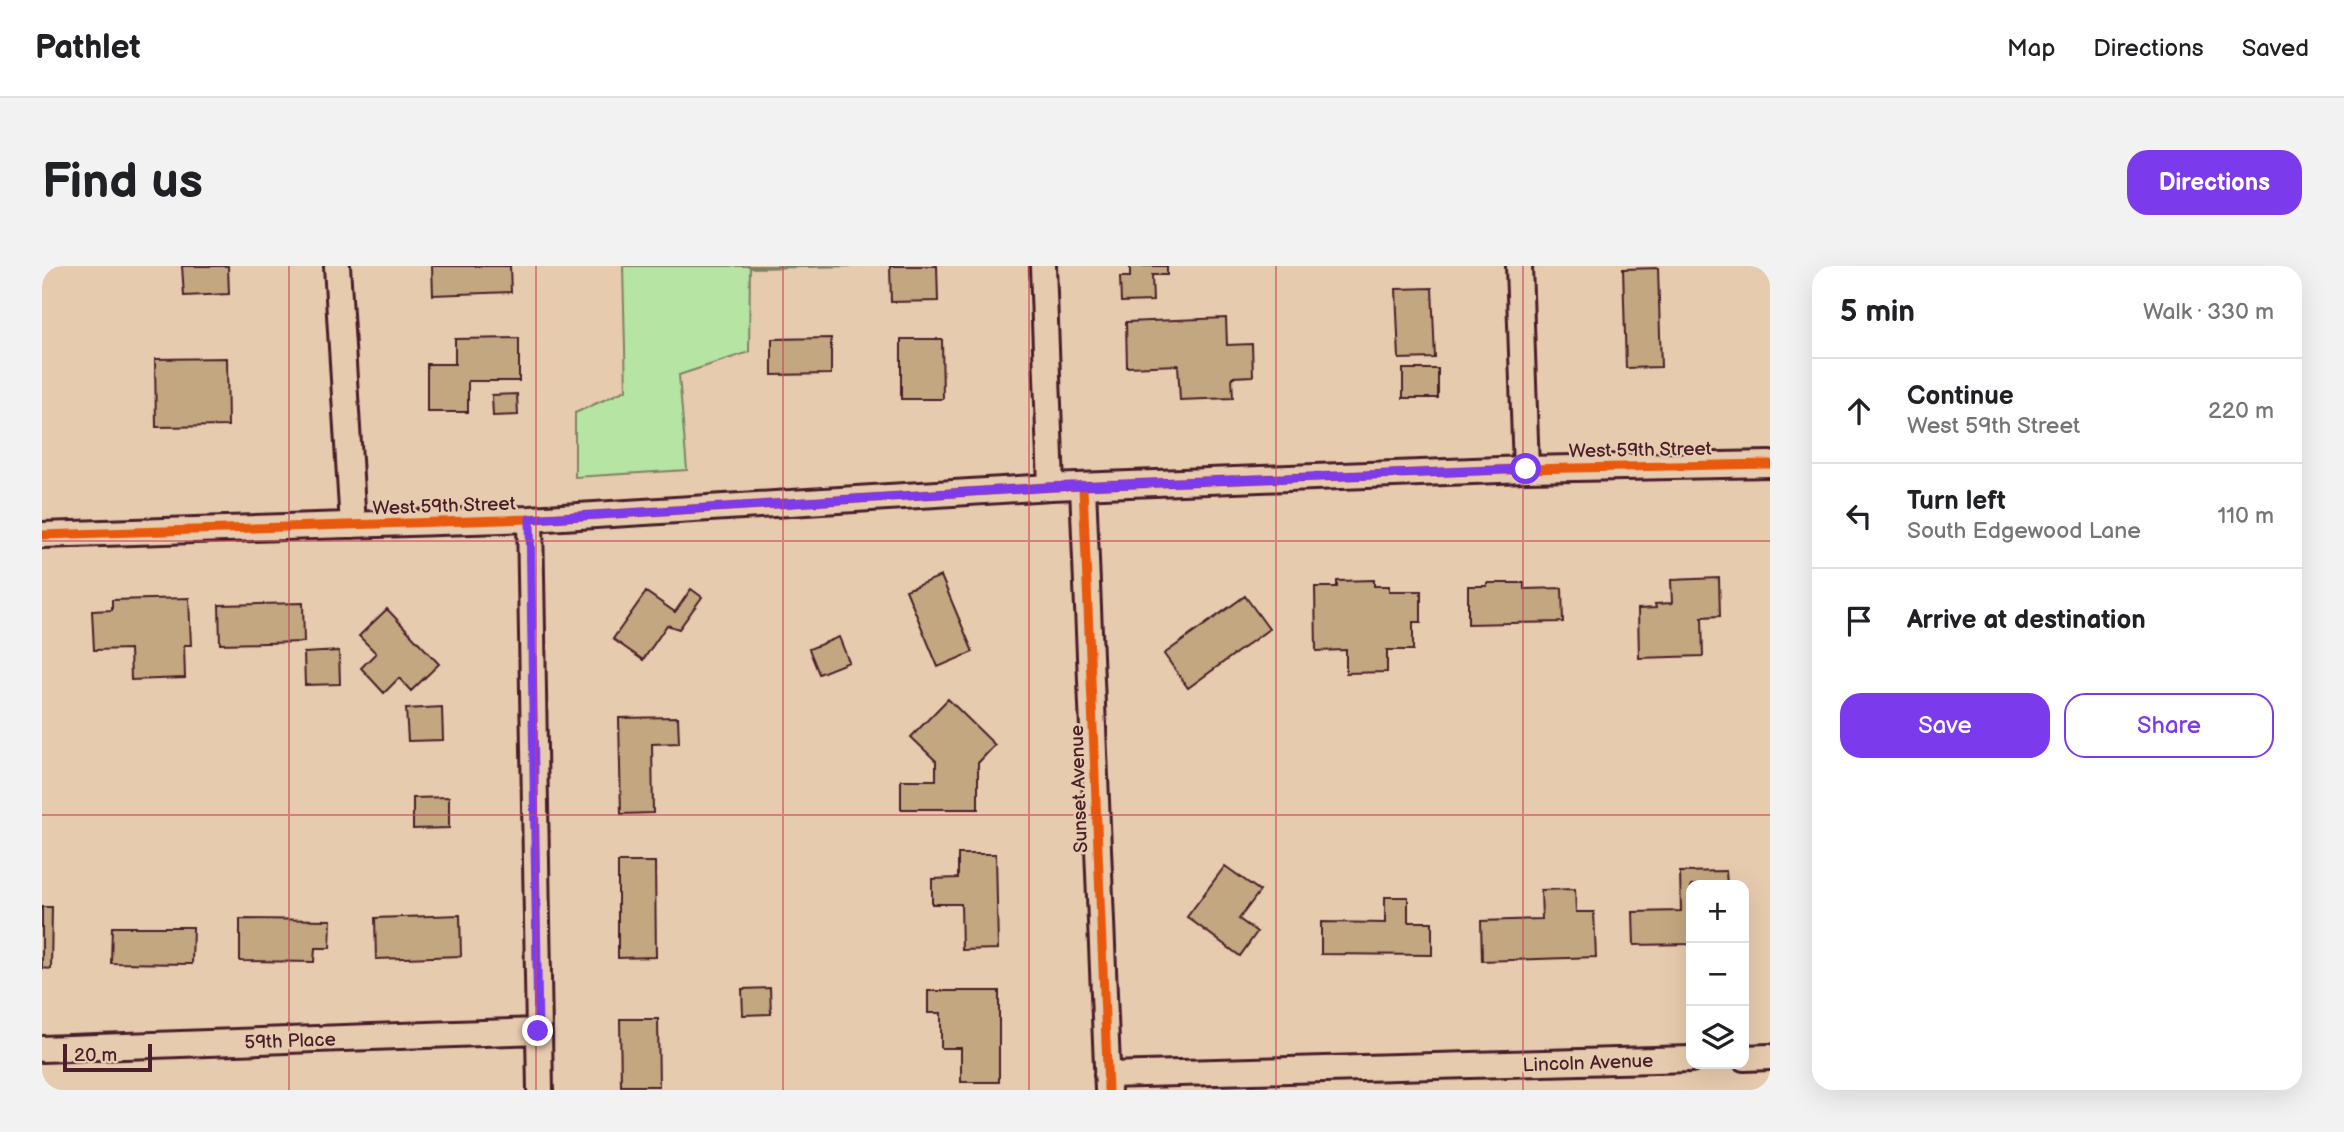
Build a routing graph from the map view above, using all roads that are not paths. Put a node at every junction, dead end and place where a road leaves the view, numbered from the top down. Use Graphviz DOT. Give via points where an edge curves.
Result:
graph roads {
  1 [pos="337,266"];
  2 [pos="1043,266"];
  3 [pos="1519,266"];
  4 [pos="1770,464"];
  5 [pos="1526,469"];
  6 [pos="1051,487"];
  7 [pos="1083,487"];
  8 [pos="530,519"];
  9 [pos="353,525"];
  10 [pos="42,535"];
  11 [pos="538,1031"];
  12 [pos="42,1049"];
  13 [pos="1770,1057"];
  14 [pos="1749,1058"];
  15 [pos="1686,1059"];
  16 [pos="1108,1083"];
  17 [pos="540,1090"];
  1 -- 9 [label="street"];
  2 -- 6 [label="street"];
  3 -- 5 [label="street"];
  4 -- 5 [label="street, West 59th Street"];
  5 -- 7 [label="street, West 59th Street"];
  6 -- 7 [label="street, West 59th Street"];
  6 -- 8 [label="street, West 59th Street"];
  7 -- 16 [label="street, Sunset Avenue"];
  8 -- 9 [label="street, West 59th Street"];
  8 -- 11 [label="street"];
  9 -- 10 [label="street, West 59th Street"];
  11 -- 12 [label="street, 59th Place"];
  11 -- 17 [label="street"];
  13 -- 14 [label="street"];
  15 -- 16 [label="street, Lincoln Avenue"];
}
